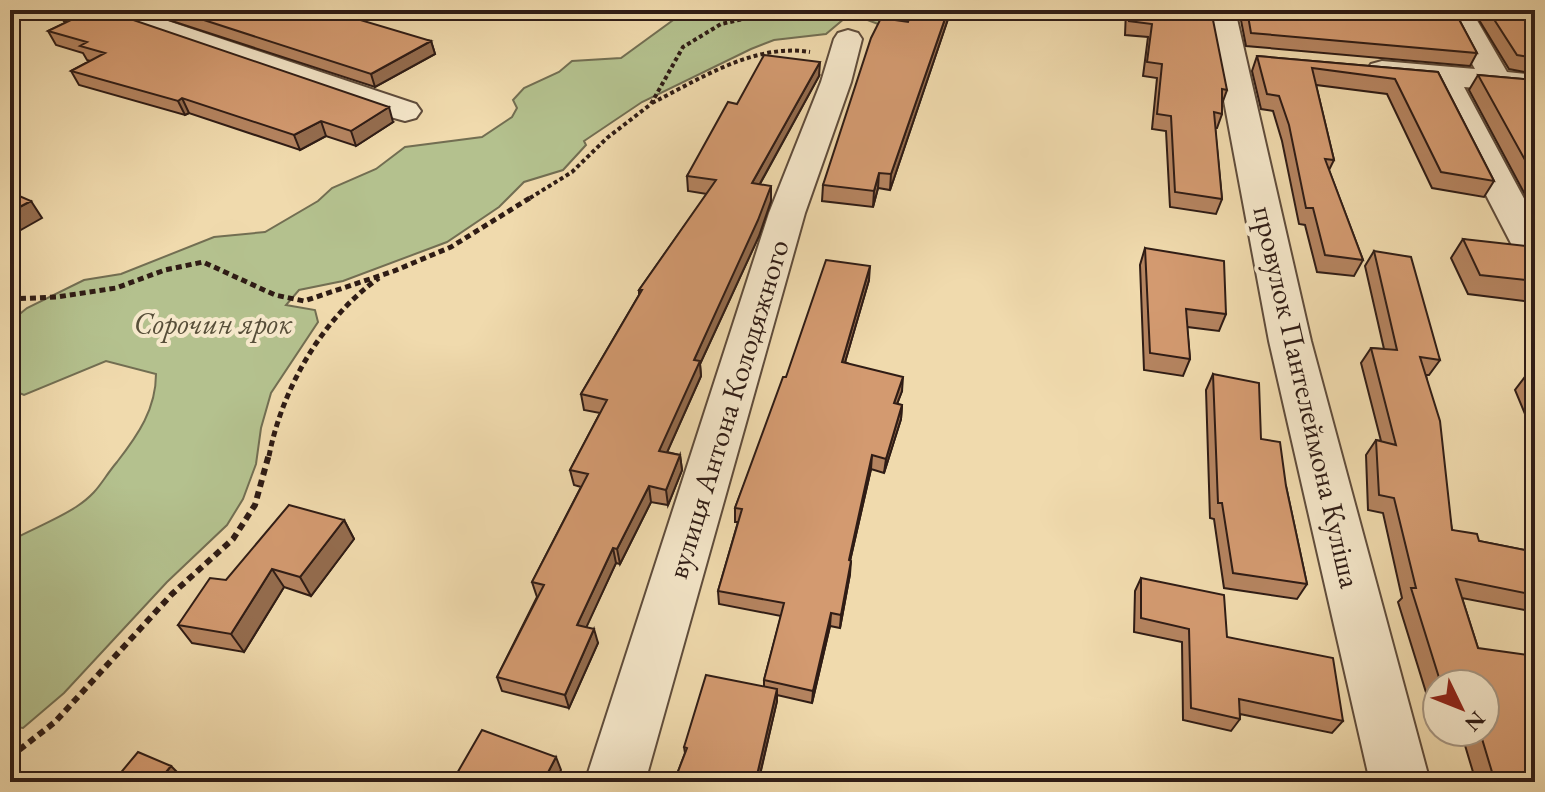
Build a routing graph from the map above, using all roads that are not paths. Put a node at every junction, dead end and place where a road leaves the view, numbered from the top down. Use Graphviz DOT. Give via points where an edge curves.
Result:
graph roads {
  1 [pos="108,10"];
  2 [pos="1221,10"];
  3 [pos="1457,10"];
  4 [pos="848,39"];
  5 [pos="1354,67"];
  6 [pos="1445,78"];
  7 [pos="1496,80"];
  8 [pos="1535,84"];
  9 [pos="405,111"];
  10 [pos="1535,253"];
  11 [pos="615,782"];
  12 [pos="1400,782"];
  1 -- 9 [label="street"];
  2 -- 12 [label="street, провулок Пантелеймона Куліша" via="1245,58 1290,341"];
  3 -- 7 [label="street"];
  4 -- 11 [label="street, вулиця Антона Колодяжного" via="787,213"];
  5 -- 6 [label="street"];
  6 -- 7 [label="street"];
  6 -- 10 [label="street"];
  7 -- 8 [label="street"];
}
